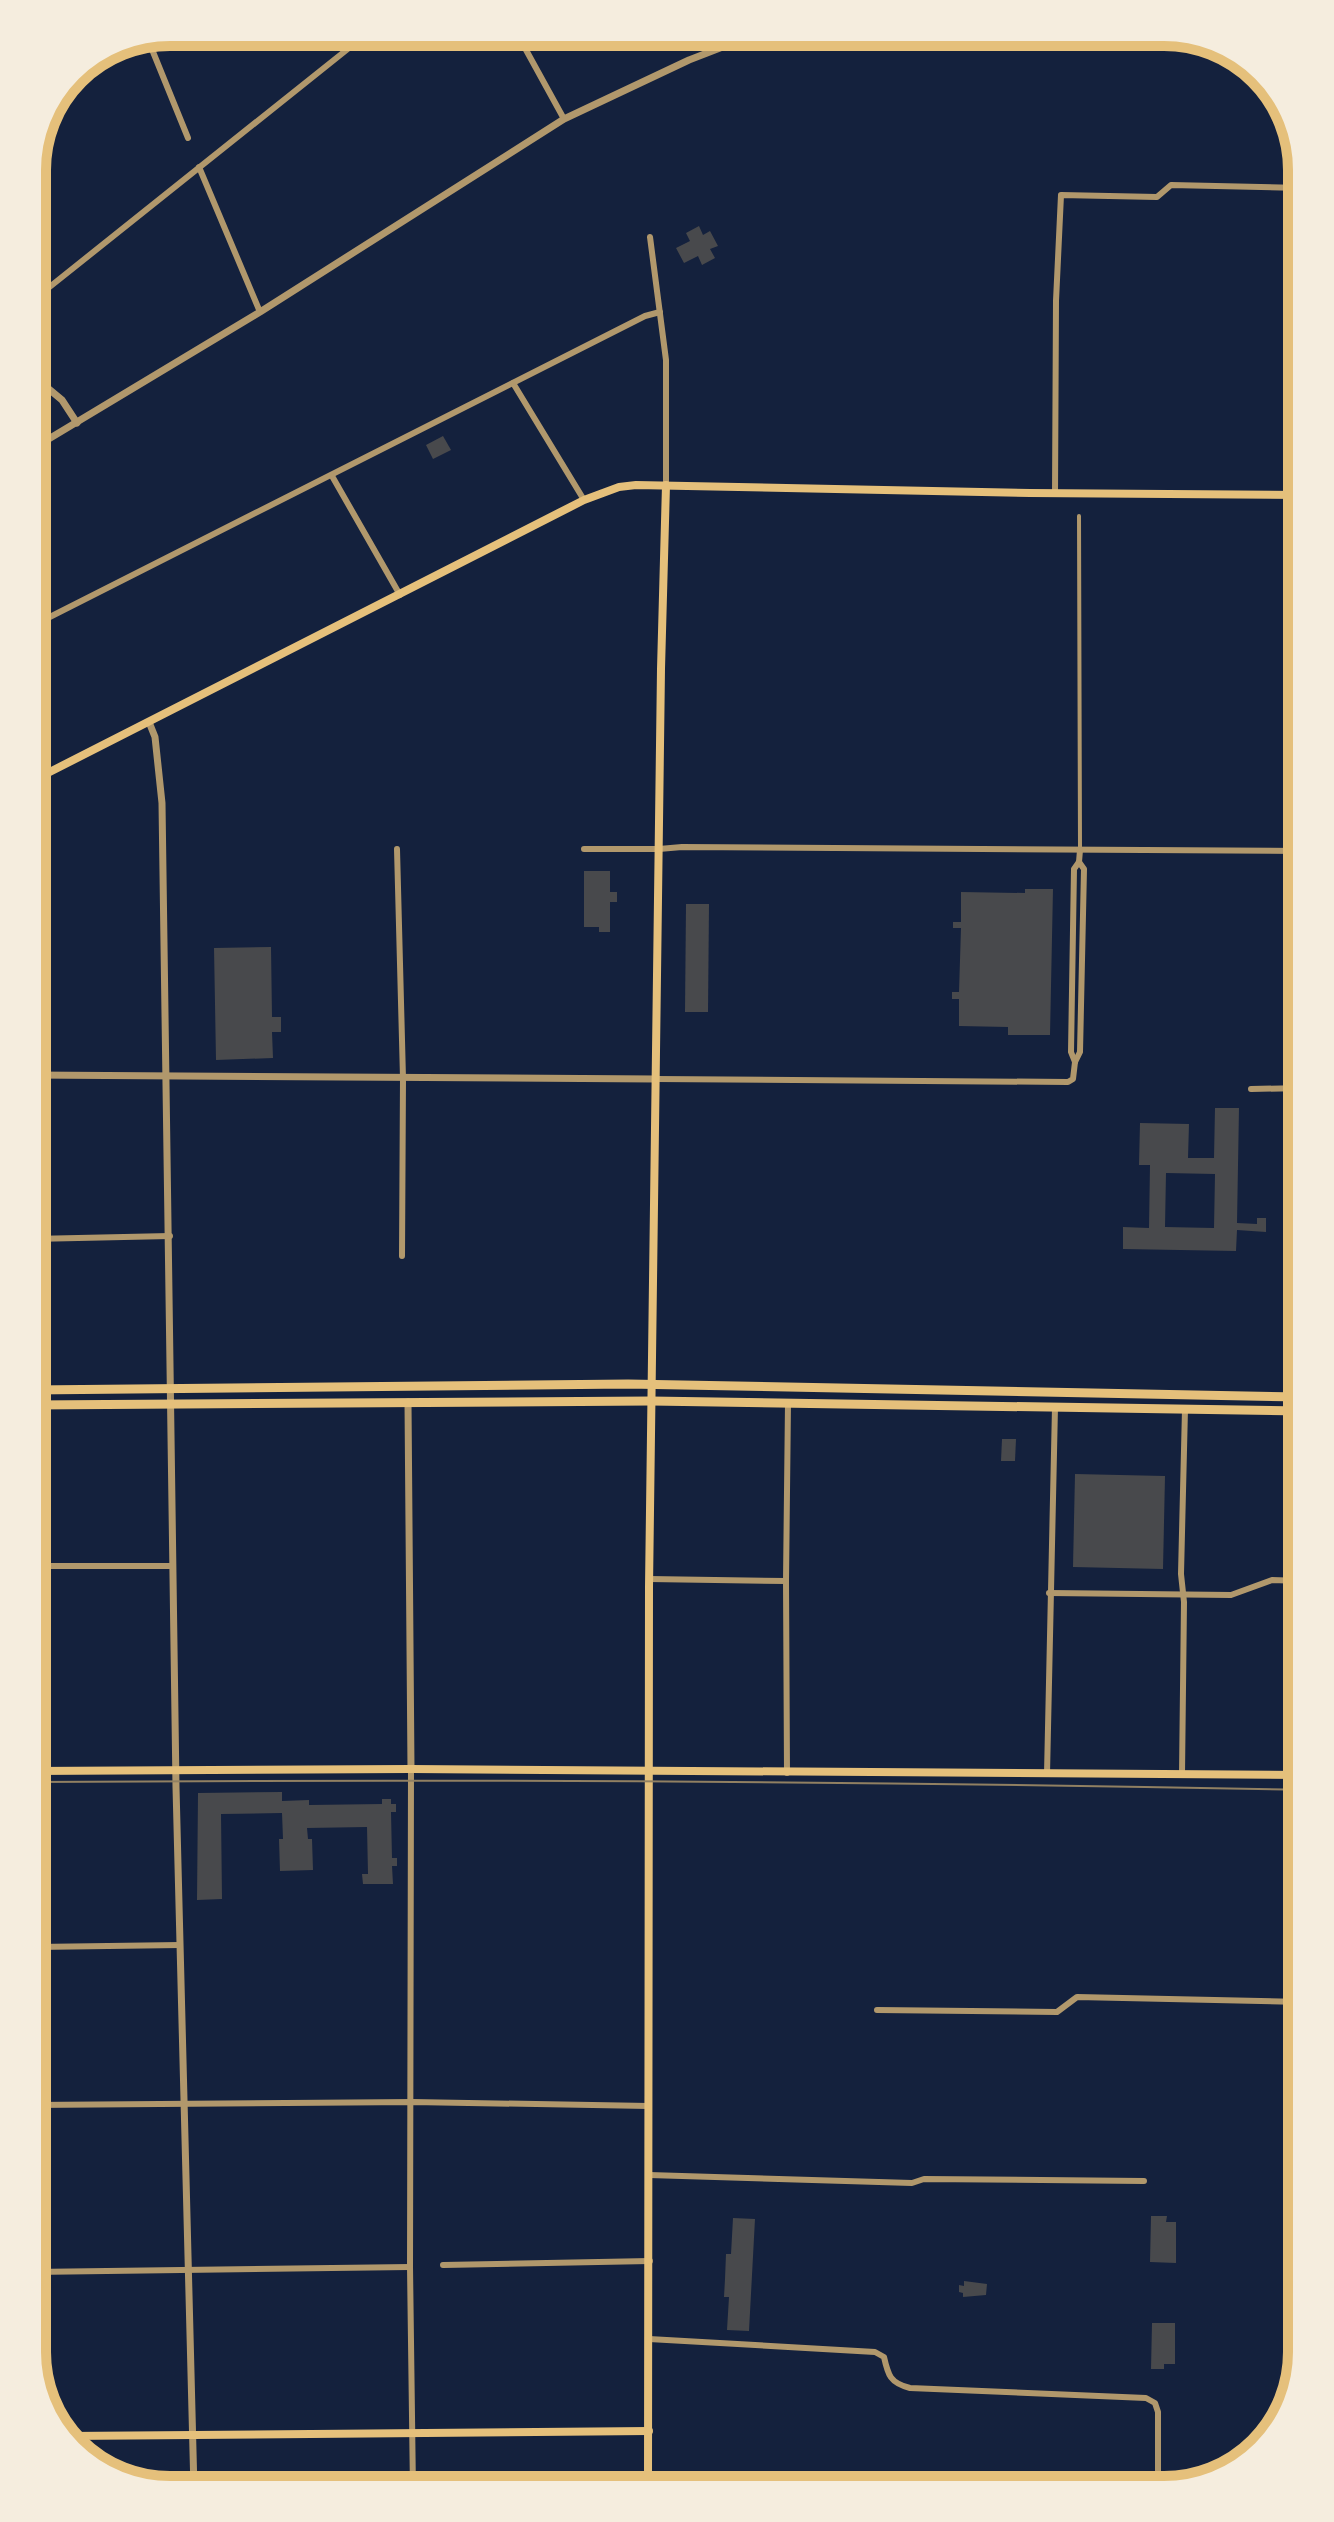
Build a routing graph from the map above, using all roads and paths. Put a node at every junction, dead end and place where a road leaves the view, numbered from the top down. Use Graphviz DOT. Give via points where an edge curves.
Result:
graph roads {
  1 [pos="351,46"];
  2 [pos="524,46"];
  3 [pos="725,46"];
  4 [pos="151,48"];
  5 [pos="564,119"];
  6 [pos="188,138"];
  7 [pos="199,167"];
  8 [pos="1288,188"];
  9 [pos="650,237"];
  10 [pos="46,290"];
  11 [pos="260,312"];
  12 [pos="660,312"];
  13 [pos="513,383"];
  14 [pos="46,387"];
  15 [pos="77,423"];
  16 [pos="46,441"];
  17 [pos="332,476"];
  18 [pos="666,485"];
  19 [pos="1055,493"];
  20 [pos="1288,495"];
  21 [pos="584,500"];
  22 [pos="1079,516"];
  23 [pos="400,595"];
  24 [pos="46,619"];
  25 [pos="149,722"];
  26 [pos="46,774"];
  27 [pos="397,849"];
  28 [pos="584,849"];
  29 [pos="659,849"];
  30 [pos="1080,850"];
  31 [pos="1288,851"];
  32 [pos="46,1075"];
  33 [pos="165,1077"];
  34 [pos="403,1078"];
  35 [pos="656,1079"];
  36 [pos="1288,1088"];
  37 [pos="1251,1089"];
  38 [pos="170,1236"];
  39 [pos="46,1239"];
  40 [pos="402,1256"];
  41 [pos="651,1385"];
  42 [pos="171,1387"];
  43 [pos="46,1390"];
  44 [pos="1288,1397"];
  45 [pos="651,1401"];
  46 [pos="408,1402"];
  47 [pos="171,1403"];
  48 [pos="788,1403"];
  49 [pos="46,1405"];
  50 [pos="1055,1407"];
  51 [pos="1185,1409"];
  52 [pos="1288,1411"];
  53 [pos="46,1566"];
  54 [pos="172,1566"];
  55 [pos="649,1579"];
  56 [pos="786,1581"];
  57 [pos="1288,1581"];
  58 [pos="1049,1593"];
  59 [pos="1184,1593"];
  60 [pos="411,1769"];
  61 [pos="46,1771"];
  62 [pos="176,1771"];
  63 [pos="648,1771"];
  64 [pos="787,1773"];
  65 [pos="1047,1774"];
  66 [pos="1182,1774"];
  67 [pos="1288,1775"];
  68 [pos="180,1945"];
  69 [pos="46,1947"];
  70 [pos="1288,2002"];
  71 [pos="877,2010"];
  72 [pos="413,2102"];
  73 [pos="185,2104"];
  74 [pos="46,2105"];
  75 [pos="649,2106"];
  76 [pos="649,2175"];
  77 [pos="1144,2181"];
  78 [pos="650,2261"];
  79 [pos="443,2265"];
  80 [pos="410,2267"];
  81 [pos="189,2270"];
  82 [pos="46,2272"];
  83 [pos="649,2339"];
  84 [pos="649,2431"];
  85 [pos="413,2433"];
  86 [pos="79,2436"];
  87 [pos="192,2436"];
  88 [pos="193,2476"];
  89 [pos="413,2476"];
  90 [pos="648,2476"];
  91 [pos="1158,2476"];
  1 -- 7 [label="street"];
  2 -- 5 [label="street"];
  3 -- 5 [label="street"];
  4 -- 6 [label="street"];
  5 -- 11 [label="street"];
  7 -- 10 [label="street"];
  7 -- 11 [label="street"];
  8 -- 19 [label="street" via="1171,185 1157,197 1061,195"];
  9 -- 12 [label="street"];
  11 -- 15 [label="street"];
  12 -- 13 [label="street"];
  12 -- 18 [label="street" via="666,360"];
  13 -- 17 [label="street"];
  13 -- 21 [label="street"];
  14 -- 15 [label="street"];
  15 -- 16 [label="street"];
  17 -- 23 [label="street"];
  17 -- 24 [label="street"];
  18 -- 19 [label="main road"];
  18 -- 21 [label="main road" via="619,487"];
  18 -- 29 [label="main road"];
  19 -- 20 [label="main road"];
  21 -- 23 [label="main road"];
  22 -- 30 [label="street"];
  23 -- 25 [label="main road"];
  25 -- 26 [label="main road"];
  25 -- 33 [label="street" via="162,803"];
  27 -- 34 [label="street"];
  28 -- 29 [label="street"];
  29 -- 30 [label="street"];
  29 -- 35 [label="main road"];
  30 -- 31 [label="street"];
  30 -- 35 [label="street" via="1080,1052 1068,1082"];
  32 -- 33 [label="street"];
  33 -- 34 [label="street"];
  33 -- 38 [label="street"];
  34 -- 35 [label="street"];
  34 -- 40 [label="street"];
  35 -- 41 [label="main road"];
  36 -- 37 [label="street"];
  38 -- 39 [label="street"];
  38 -- 42 [label="street"];
  41 -- 42 [label="main road"];
  41 -- 44 [label="main road"];
  41 -- 45 [label="main road"];
  42 -- 43 [label="main road"];
  42 -- 47 [label="street"];
  45 -- 46 [label="main road"];
  45 -- 48 [label="main road"];
  45 -- 55 [label="main road"];
  46 -- 47 [label="main road"];
  46 -- 60 [label="street"];
  47 -- 49 [label="main road"];
  47 -- 54 [label="street"];
  48 -- 50 [label="main road"];
  48 -- 56 [label="street"];
  50 -- 51 [label="main road"];
  50 -- 58 [label="street"];
  51 -- 52 [label="main road"];
  51 -- 59 [label="street"];
  53 -- 54 [label="street"];
  54 -- 62 [label="street"];
  55 -- 56 [label="street"];
  55 -- 63 [label="main road"];
  56 -- 64 [label="street"];
  57 -- 59 [label="street" via="1272,1580 1231,1595"];
  58 -- 59 [label="street"];
  58 -- 65 [label="street"];
  59 -- 66 [label="street"];
  60 -- 62 [label="main road"];
  60 -- 63 [label="main road"];
  60 -- 72 [label="street"];
  61 -- 62 [label="main road"];
  62 -- 68 [label="street"];
  63 -- 64 [label="main road"];
  63 -- 75 [label="main road"];
  64 -- 65 [label="main road"];
  65 -- 66 [label="main road"];
  66 -- 67 [label="main road"];
  68 -- 69 [label="street"];
  68 -- 73 [label="street"];
  70 -- 71 [label="street" via="1077,1997 1057,2012"];
  72 -- 73 [label="street"];
  72 -- 75 [label="street"];
  72 -- 80 [label="street"];
  73 -- 74 [label="street"];
  73 -- 81 [label="street"];
  75 -- 76 [label="main road"];
  76 -- 77 [label="street" via="912,2183"];
  76 -- 78 [label="main road"];
  78 -- 79 [label="street"];
  78 -- 83 [label="main road"];
  80 -- 81 [label="street"];
  80 -- 85 [label="street"];
  81 -- 82 [label="street"];
  81 -- 87 [label="street"];
  83 -- 84 [label="main road"];
  83 -- 91 [label="street" via="875,2352 884,2357 893,2382 910,2388 1136,2396 1155,2403"];
  84 -- 85 [label="main road"];
  84 -- 90 [label="main road"];
  85 -- 87 [label="main road"];
  85 -- 89 [label="street"];
  86 -- 87 [label="main road"];
  87 -- 88 [label="street"];
}
